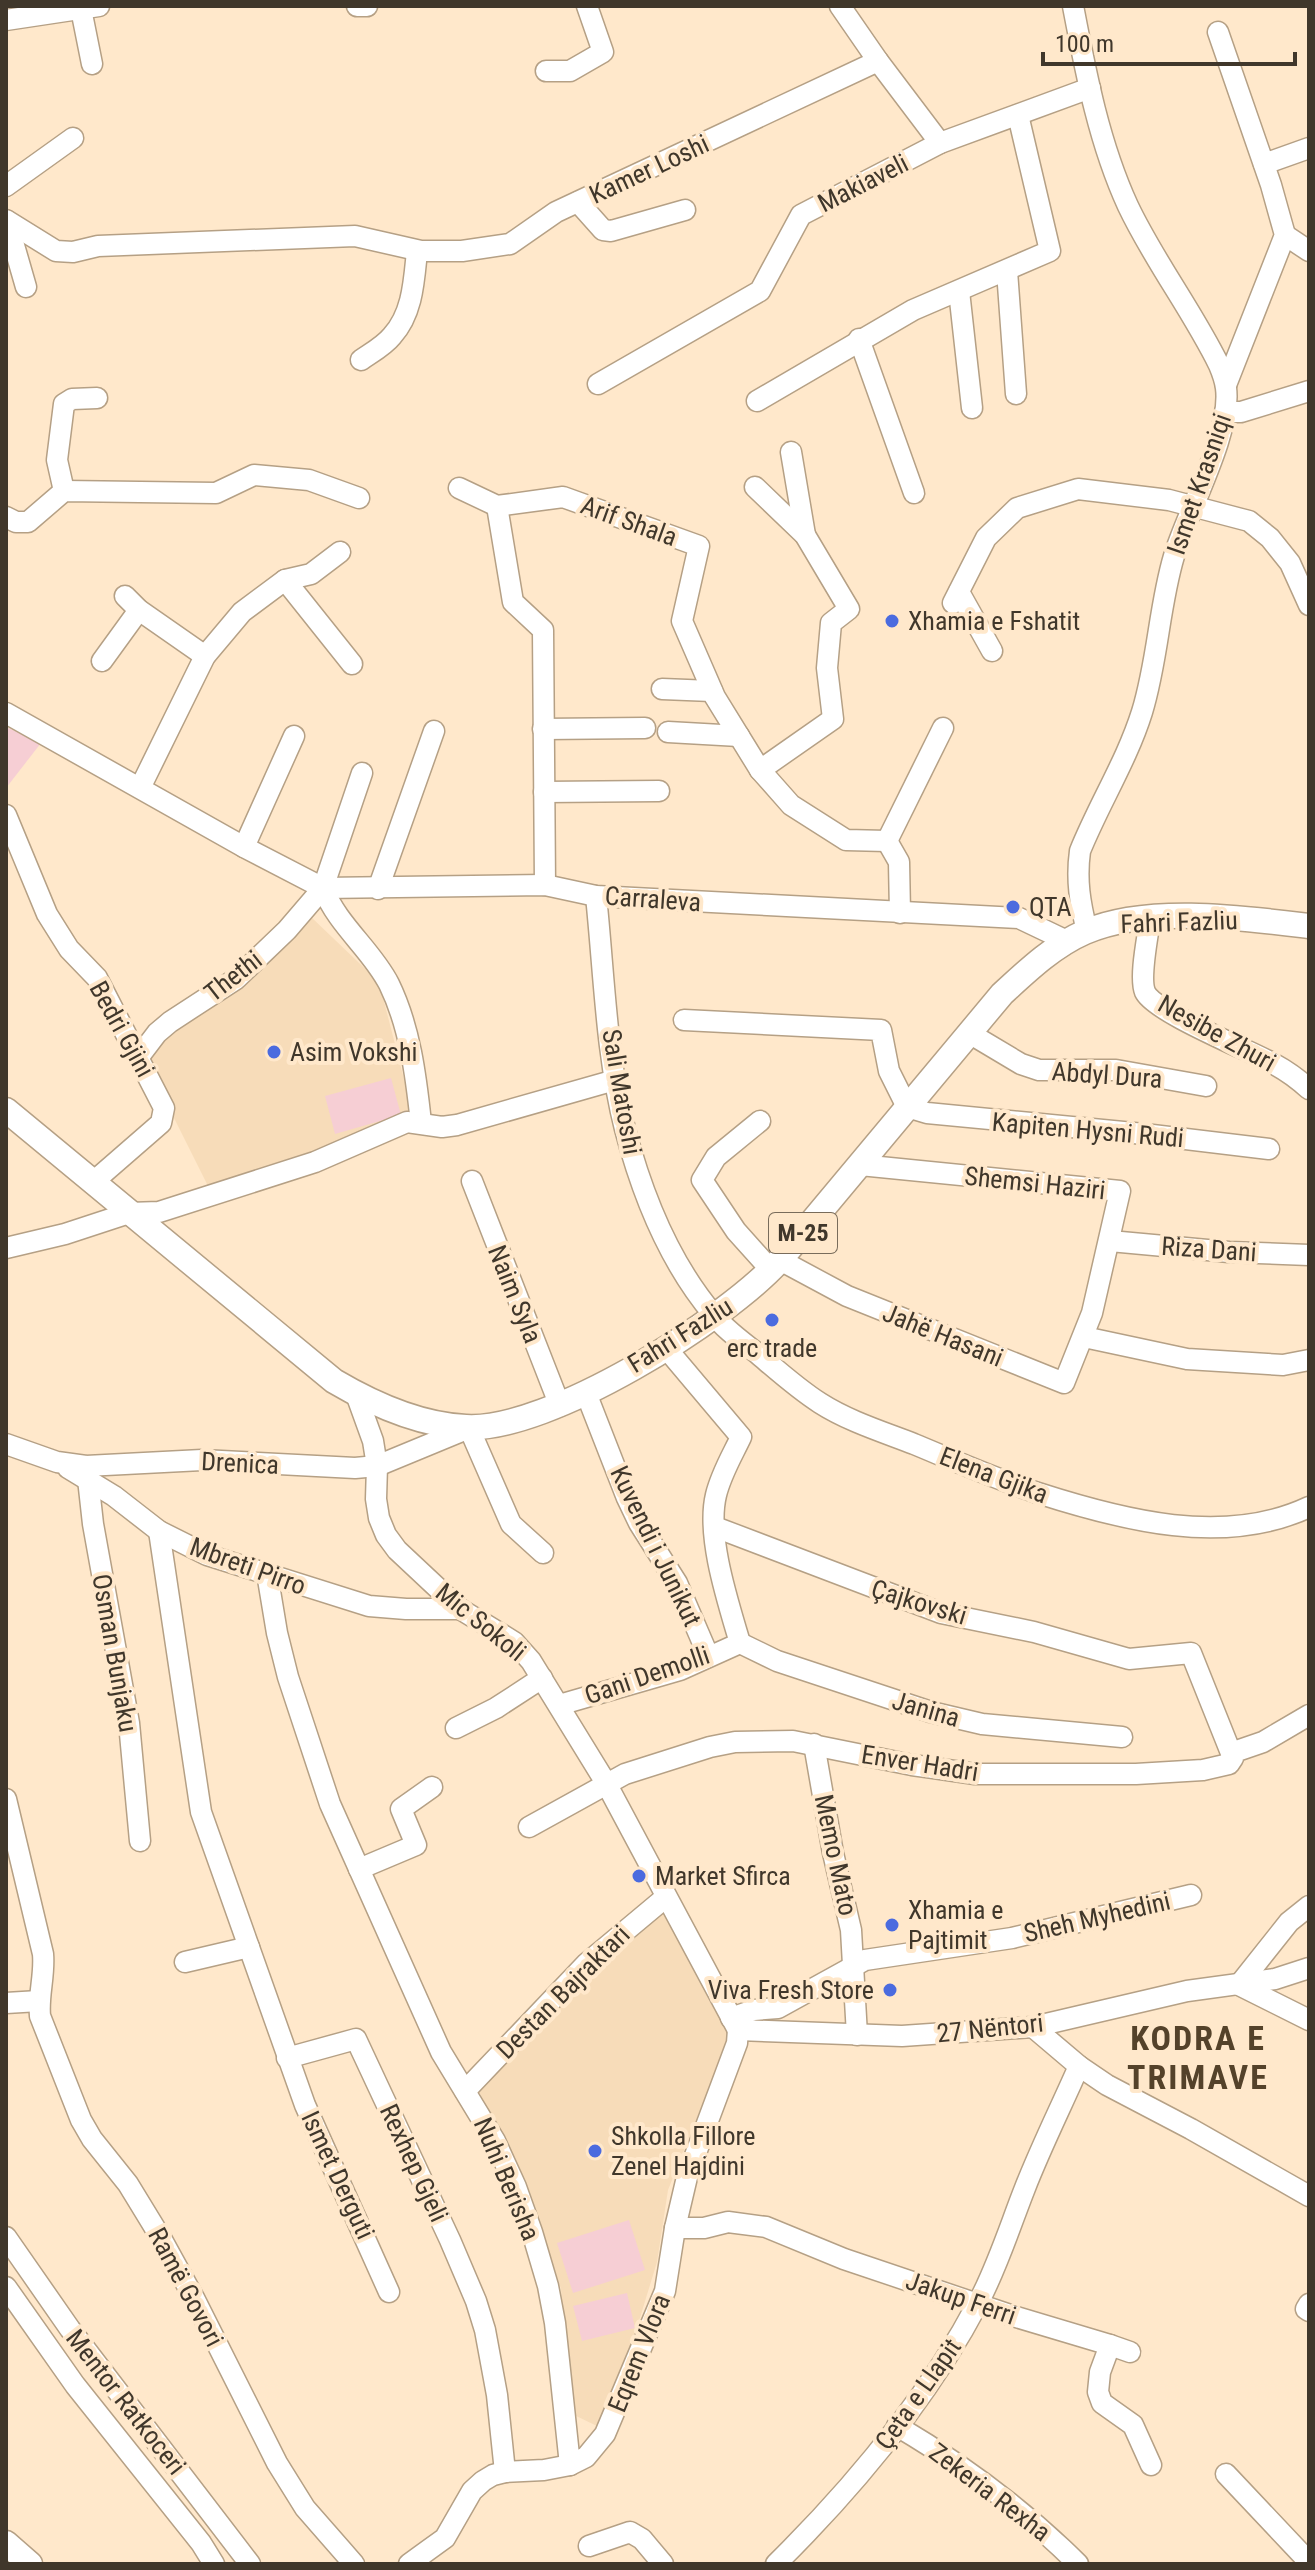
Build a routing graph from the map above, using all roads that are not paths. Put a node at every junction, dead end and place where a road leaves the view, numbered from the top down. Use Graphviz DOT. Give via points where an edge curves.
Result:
graph roads {
  1 [pos="357,6"];
  2 [pos="367,6"];
  3 [pos="587,6"];
  4 [pos="840,6"];
  5 [pos="1073,6"];
  6 [pos="90,8"];
  7 [pos="6,20"];
  8 [pos="1218,32"];
  9 [pos="878,61"];
  10 [pos="92,64"];
  11 [pos="546,71"];
  12 [pos="1090,88"];
  13 [pos="1018,115"];
  14 [pos="73,138"];
  15 [pos="940,143"];
  16 [pos="1309,148"];
  17 [pos="1264,164"];
  18 [pos="6,186"];
  19 [pos="578,202"];
  20 [pos="685,210"];
  21 [pos="7,220"];
  22 [pos="1285,235"];
  23 [pos="417,251"];
  24 [pos="1309,251"];
  25 [pos="1007,271"];
  26 [pos="26,287"];
  27 [pos="959,291"];
  28 [pos="859,339"];
  29 [pos="361,360"];
  30 [pos="598,384"];
  31 [pos="1226,385"];
  32 [pos="1309,391"];
  33 [pos="1016,394"];
  34 [pos="97,398"];
  35 [pos="757,401"];
  36 [pos="972,408"];
  37 [pos="1225,412"];
  38 [pos="791,452"];
  39 [pos="755,487"];
  40 [pos="459,488"];
  41 [pos="64,491"];
  42 [pos="914,493"];
  43 [pos="359,498"];
  44 [pos="497,506"];
  45 [pos="1194,507"];
  46 [pos="6,517"];
  47 [pos="805,535"];
  48 [pos="340,552"];
  49 [pos="285,580"];
  50 [pos="1305,582"];
  51 [pos="1309,605"];
  52 [pos="992,651"];
  53 [pos="205,656"];
  54 [pos="102,661"];
  55 [pos="352,664"];
  56 [pos="662,689"];
  57 [pos="712,691"];
  58 [pos="6,713"];
  59 [pos="645,728"];
  60 [pos="943,728"];
  61 [pos="543,729"];
  62 [pos="434,731"];
  63 [pos="668,732"];
  64 [pos="294,736"];
  65 [pos="739,736"];
  66 [pos="760,770"];
  67 [pos="362,773"];
  68 [pos="141,786"];
  69 [pos="659,791"];
  70 [pos="544,792"];
  71 [pos="6,815"];
  72 [pos="887,841"];
  73 [pos="244,847"];
  74 [pos="545,885"];
  75 [pos="323,888"];
  76 [pos="378,889"];
  77 [pos="596,896"];
  78 [pos="900,913"];
  79 [pos="1150,919"];
  80 [pos="1309,926"];
  81 [pos="1077,936"];
  82 [pos="684,1020"];
  83 [pos="969,1033"];
  84 [pos="138,1058"];
  85 [pos="615,1080"];
  86 [pos="1206,1086"];
  87 [pos="1309,1089"];
  88 [pos="907,1107"];
  89 [pos="6,1111"];
  90 [pos="760,1121"];
  91 [pos="421,1123"];
  92 [pos="1269,1149"];
  93 [pos="860,1165"];
  94 [pos="472,1181"];
  95 [pos="92,1183"];
  96 [pos="129,1213"];
  97 [pos="1110,1241"];
  98 [pos="6,1248"];
  99 [pos="1309,1255"];
  100 [pos="776,1265"];
  101 [pos="714,1316"];
  102 [pos="1084,1337"];
  103 [pos="666,1348"];
  104 [pos="1309,1360"];
  105 [pos="586,1393"];
  106 [pos="356,1394"];
  107 [pos="560,1406"];
  108 [pos="469,1428"];
  109 [pos="6,1444"];
  110 [pos="377,1466"];
  111 [pos="87,1472"];
  112 [pos="1309,1507"];
  113 [pos="715,1527"];
  114 [pos="159,1531"];
  115 [pos="543,1553"];
  116 [pos="267,1573"];
  117 [pos="460,1609"];
  118 [pos="740,1643"];
  119 [pos="708,1655"];
  120 [pos="542,1678"];
  121 [pos="559,1705"];
  122 [pos="1309,1715"];
  123 [pos="456,1728"];
  124 [pos="1122,1737"];
  125 [pos="814,1744"];
  126 [pos="1231,1753"];
  127 [pos="606,1783"];
  128 [pos="432,1787"];
  129 [pos="6,1799"];
  130 [pos="529,1827"];
  131 [pos="140,1841"];
  132 [pos="359,1869"];
  133 [pos="1191,1895"];
  134 [pos="666,1897"];
  135 [pos="1309,1906"];
  136 [pos="249,1947"];
  137 [pos="185,1962"];
  138 [pos="853,1967"];
  139 [pos="1309,1968"];
  140 [pos="1239,1985"];
  141 [pos="39,2001"];
  142 [pos="6,2003"];
  143 [pos="1309,2020"];
  144 [pos="734,2024"];
  145 [pos="1033,2027"];
  146 [pos="857,2035"];
  147 [pos="287,2058"];
  148 [pos="1079,2066"];
  149 [pos="465,2091"];
  150 [pos="1309,2196"];
  151 [pos="675,2228"];
  152 [pos="6,2237"];
  153 [pos="6,2287"];
  154 [pos="389,2292"];
  155 [pos="978,2303"];
  156 [pos="1309,2304"];
  157 [pos="1309,2311"];
  158 [pos="1110,2345"];
  159 [pos="1130,2352"];
  160 [pos="897,2426"];
  161 [pos="570,2465"];
  162 [pos="1151,2465"];
  163 [pos="505,2472"];
  164 [pos="1226,2474"];
  165 [pos="223,2528"];
  166 [pos="6,2543"];
  167 [pos="201,2543"];
  168 [pos="589,2546"];
  169 [pos="1309,2562"];
  170 [pos="30,2564"];
  171 [pos="214,2564"];
  172 [pos="250,2564"];
  173 [pos="354,2564"];
  174 [pos="409,2564"];
  175 [pos="663,2564"];
  176 [pos="776,2564"];
  177 [pos="1078,2564"];
  1 -- 2 [label="street"];
  3 -- 11 [label="street" via="603,52 570,71"];
  4 -- 9 [label="street"];
  5 -- 12 [label="street, Ismet Krasniqi"];
  6 -- 7 [label="street"];
  6 -- 10 [label="street"];
  8 -- 17 [label="street"];
  9 -- 15 [label="street"];
  9 -- 19 [label="street, Kamer Loshi"];
  12 -- 13 [label="street, Makiaveli"];
  12 -- 31 [label="street, Ismet Krasniqi" via="1099,130 1128,206 1208,342"];
  13 -- 15 [label="street, Makiaveli"];
  13 -- 25 [label="street" via="1050,251"];
  14 -- 18 [label="street"];
  15 -- 30 [label="street, Makiaveli" via="801,215 760,291"];
  16 -- 17 [label="street"];
  17 -- 22 [label="street"];
  19 -- 20 [label="street" via="603,230 611,231"];
  19 -- 23 [label="street, Kamer Loshi" via="510,244"];
  21 -- 23 [label="street, Kamer Loshi" via="56,251 355,236"];
  21 -- 26 [label="street, Kamer Loshi"];
  22 -- 24 [label="street"];
  22 -- 31 [label="street"];
  23 -- 29 [label="street" via="413,296 402,323"];
  25 -- 27 [label="street"];
  25 -- 33 [label="street"];
  27 -- 28 [label="street"];
  27 -- 36 [label="street"];
  28 -- 35 [label="street"];
  28 -- 42 [label="street"];
  31 -- 37 [label="street, Ismet Krasniqi"];
  32 -- 37 [label="street"];
  34 -- 41 [label="street" via="64,404 57,460"];
  37 -- 45 [label="street, Ismet Krasniqi"];
  38 -- 47 [label="street"];
  39 -- 47 [label="street"];
  40 -- 44 [label="street"];
  41 -- 43 [label="street" via="216,493 254,475 309,480"];
  41 -- 46 [label="street" via="28,522"];
  44 -- 57 [label="street, Arif Shala" via="563,497 699,546 682,621"];
  44 -- 61 [label="street" via="513,602 543,630"];
  45 -- 50 [label="street" via="1261,529"];
  45 -- 52 [label="street" via="1078,489 1017,508 986,538 956,598"];
  45 -- 81 [label="street, Ismet Krasniqi" via="1174,554 1142,713 1080,851"];
  47 -- 66 [label="street" via="849,609 831,623 827,668 833,719"];
  48 -- 49 [label="street" via="311,574"];
  49 -- 53 [label="street" via="242,612"];
  49 -- 55 [label="street"];
  50 -- 51 [label="street"];
  53 -- 54 [label="street" via="132,603"];
  53 -- 68 [label="street"];
  56 -- 57 [label="street"];
  57 -- 65 [label="street, Arif Shala"];
  58 -- 68 [label="street, Carraleva"];
  59 -- 61 [label="street"];
  60 -- 72 [label="street"];
  61 -- 70 [label="street"];
  62 -- 76 [label="street"];
  63 -- 65 [label="street"];
  64 -- 73 [label="street"];
  65 -- 66 [label="street, Arif Shala"];
  66 -- 72 [label="street, Arif Shala" via="791,805 846,840"];
  67 -- 75 [label="street"];
  68 -- 73 [label="street, Carraleva"];
  69 -- 70 [label="street"];
  70 -- 74 [label="street"];
  71 -- 84 [label="street, Bedri Gjini" via="47,914 69,949 97,978"];
  72 -- 78 [label="street" via="899,862"];
  73 -- 75 [label="street, Carraleva"];
  74 -- 76 [label="street, Carraleva"];
  74 -- 77 [label="street, Carraleva"];
  75 -- 76 [label="street, Carraleva"];
  75 -- 84 [label="street, Thethi" via="236,979 170,1022"];
  75 -- 91 [label="street" via="332,909 388,983 411,1052"];
  77 -- 78 [label="street, Carraleva"];
  77 -- 85 [label="street, Sali Matoshi"];
  78 -- 81 [label="street, Carraleva" via="1019,918"];
  79 -- 80 [label="main road, Fahri Fazliu / M-25" via="1194,916"];
  79 -- 81 [label="main road, Fahri Fazliu / M-25"];
  79 -- 87 [label="street, Nesibe Zhuri" via="1144,981 1151,1000 1277,1065"];
  81 -- 83 [label="main road, Fahri Fazliu / M-25" via="1033,964"];
  82 -- 88 [label="street" via="881,1030 889,1071"];
  83 -- 86 [label="street, Abdyl Dura" via="1039,1070 1116,1070"];
  83 -- 88 [label="main road, Fahri Fazliu / M-25"];
  84 -- 95 [label="street, Bedri Gjini" via="162,1100 164,1116"];
  85 -- 91 [label="street" via="457,1125"];
  85 -- 101 [label="street, Sali Matoshi" via="637,1171 673,1252"];
  88 -- 92 [label="street, Kapiten Hysni Rudi" via="945,1116"];
  88 -- 93 [label="main road, Fahri Fazliu / M-25"];
  89 -- 95 [label="main road, Fahri Fazliu / M-25"];
  90 -- 100 [label="street" via="716,1157 702,1180 736,1231"];
  91 -- 96 [label="street" via="398,1125 315,1162 159,1212"];
  93 -- 97 [label="street, Shemsi Haziri" via="1120,1191"];
  93 -- 100 [label="main road, Fahri Fazliu / M-25"];
  94 -- 107 [label="street, Naim Syla"];
  95 -- 96 [label="main road, Fahri Fazliu / M-25"];
  96 -- 98 [label="street"];
  96 -- 106 [label="main road, Fahri Fazliu / M-25"];
  97 -- 99 [label="street, Riza Dani"];
  97 -- 102 [label="street, Shemsi Haziri"];
  100 -- 101 [label="main road, Fahri Fazliu / M-25"];
  100 -- 102 [label="street, Jahë Hasani" via="1064,1383"];
  101 -- 103 [label="main road, Fahri Fazliu / M-25"];
  101 -- 112 [label="street, Elena Gjika" via="831,1409 1059,1500 1137,1521 1209,1526 1271,1520"];
  102 -- 104 [label="street" via="1187,1359 1283,1365"];
  103 -- 105 [label="main road, Fahri Fazliu / M-25"];
  103 -- 113 [label="street, Gani Demolli" via="741,1437 716,1495"];
  105 -- 107 [label="main road, Fahri Fazliu / M-25"];
  105 -- 119 [label="street, Kuvendi i Junikut" via="627,1498 684,1597"];
  106 -- 108 [label="main road, Fahri Fazliu / M-25" via="419,1418"];
  106 -- 110 [label="street, Mic Sokoli"];
  107 -- 108 [label="main road, Fahri Fazliu / M-25"];
  108 -- 110 [label="street, Drenica"];
  108 -- 115 [label="street" via="511,1524"];
  109 -- 111 [label="street, Mbreti Pirro"];
  110 -- 111 [label="street, Drenica" via="202,1460"];
  110 -- 117 [label="street, Mic Sokoli" via="376,1499 386,1535"];
  111 -- 114 [label="street, Mbreti Pirro"];
  111 -- 131 [label="street, Osman Bunjaku" via="129,1723"];
  113 -- 118 [label="street, Gani Demolli"];
  113 -- 126 [label="street, Çajkovski" via="925,1609 1129,1659 1191,1653"];
  114 -- 116 [label="street, Mbreti Pirro" via="207,1555"];
  114 -- 136 [label="street" via="201,1812"];
  116 -- 117 [label="street, Mbreti Pirro" via="369,1606"];
  116 -- 132 [label="street, Nuhi Berisha" via="288,1677 330,1804"];
  117 -- 120 [label="street, Mic Sokoli" via="514,1642"];
  118 -- 119 [label="street, Gani Demolli"];
  118 -- 124 [label="street, Janina" via="777,1661 931,1712 982,1724"];
  119 -- 121 [label="street, Gani Demolli" via="680,1670"];
  120 -- 121 [label="street, Mic Sokoli"];
  120 -- 123 [label="street, Mic Sokoli"];
  121 -- 127 [label="street, Mic Sokoli"];
  122 -- 126 [label="street, Enver Hadri" via="1263,1742"];
  125 -- 126 [label="street, Enver Hadri" via="975,1774 1190,1771 1229,1764"];
  125 -- 127 [label="street, Enver Hadri" via="770,1739 710,1747"];
  125 -- 138 [label="street, Memo Mato" via="851,1930"];
  127 -- 130 [label="street"];
  127 -- 134 [label="street, Mic Sokoli"];
  128 -- 132 [label="street" via="401,1809 416,1845"];
  129 -- 141 [label="street, Ramë Govori" via="43,1954"];
  132 -- 149 [label="street, Nuhi Berisha" via="441,2052"];
  133 -- 138 [label="street, Sheh Myhedini" via="1012,1938 875,1958"];
  134 -- 144 [label="street, Mic Sokoli"];
  134 -- 149 [label="street, Destan Bajraktari" via="587,1963"];
  135 -- 140 [label="street" via="1289,1922"];
  136 -- 137 [label="street"];
  136 -- 147 [label="street"];
  138 -- 144 [label="street, Sheh Myhedini" via="778,2008 754,2010"];
  138 -- 146 [label="street, Memo Mato"];
  139 -- 140 [label="street, 27 Nëntori"];
  140 -- 143 [label="street"];
  140 -- 145 [label="street, 27 Nëntori" via="1187,1991"];
  141 -- 142 [label="street"];
  141 -- 173 [label="street, Ramë Govori" via="50,2047 81,2120 161,2238 277,2463 305,2508"];
  144 -- 146 [label="street, 27 Nëntori"];
  144 -- 151 [label="street, Eqrem Vlora" via="737,2043 687,2177"];
  145 -- 146 [label="street, 27 Nëntori"];
  145 -- 148 [label="street"];
  147 -- 154 [label="street, Ismet Derguti"];
  147 -- 163 [label="street, Rexhep Gjeli" via="356,2039 476,2301 497,2395"];
  148 -- 150 [label="street"];
  148 -- 155 [label="street, Çeta e Llapit"];
  149 -- 161 [label="street, Nuhi Berisha" via="516,2187 548,2286"];
  151 -- 155 [label="street, Jakup Ferri" via="728,2222 766,2227"];
  151 -- 161 [label="street, Eqrem Vlora" via="665,2291 614,2417 597,2446"];
  152 -- 165 [label="street, Mentor Ratkoceri"];
  153 -- 167 [label="street" via="75,2385"];
  155 -- 158 [label="street, Jakup Ferri"];
  155 -- 160 [label="street, Çeta e Llapit"];
  156 -- 157 [label="street"];
  158 -- 159 [label="street, Jakup Ferri"];
  158 -- 162 [label="street" via="1098,2392 1102,2403 1133,2425"];
  160 -- 176 [label="street, Çeta e Llapit"];
  160 -- 177 [label="street, Zekeria Rexha" via="1014,2505"];
  161 -- 163 [label="street"];
  163 -- 174 [label="street" via="472,2491 445,2538"];
  164 -- 169 [label="street"];
  165 -- 167 [label="street"];
  165 -- 172 [label="street, Mentor Ratkoceri"];
  166 -- 170 [label="main road"];
  167 -- 171 [label="street"];
  168 -- 175 [label="street" via="630,2532"];
}
